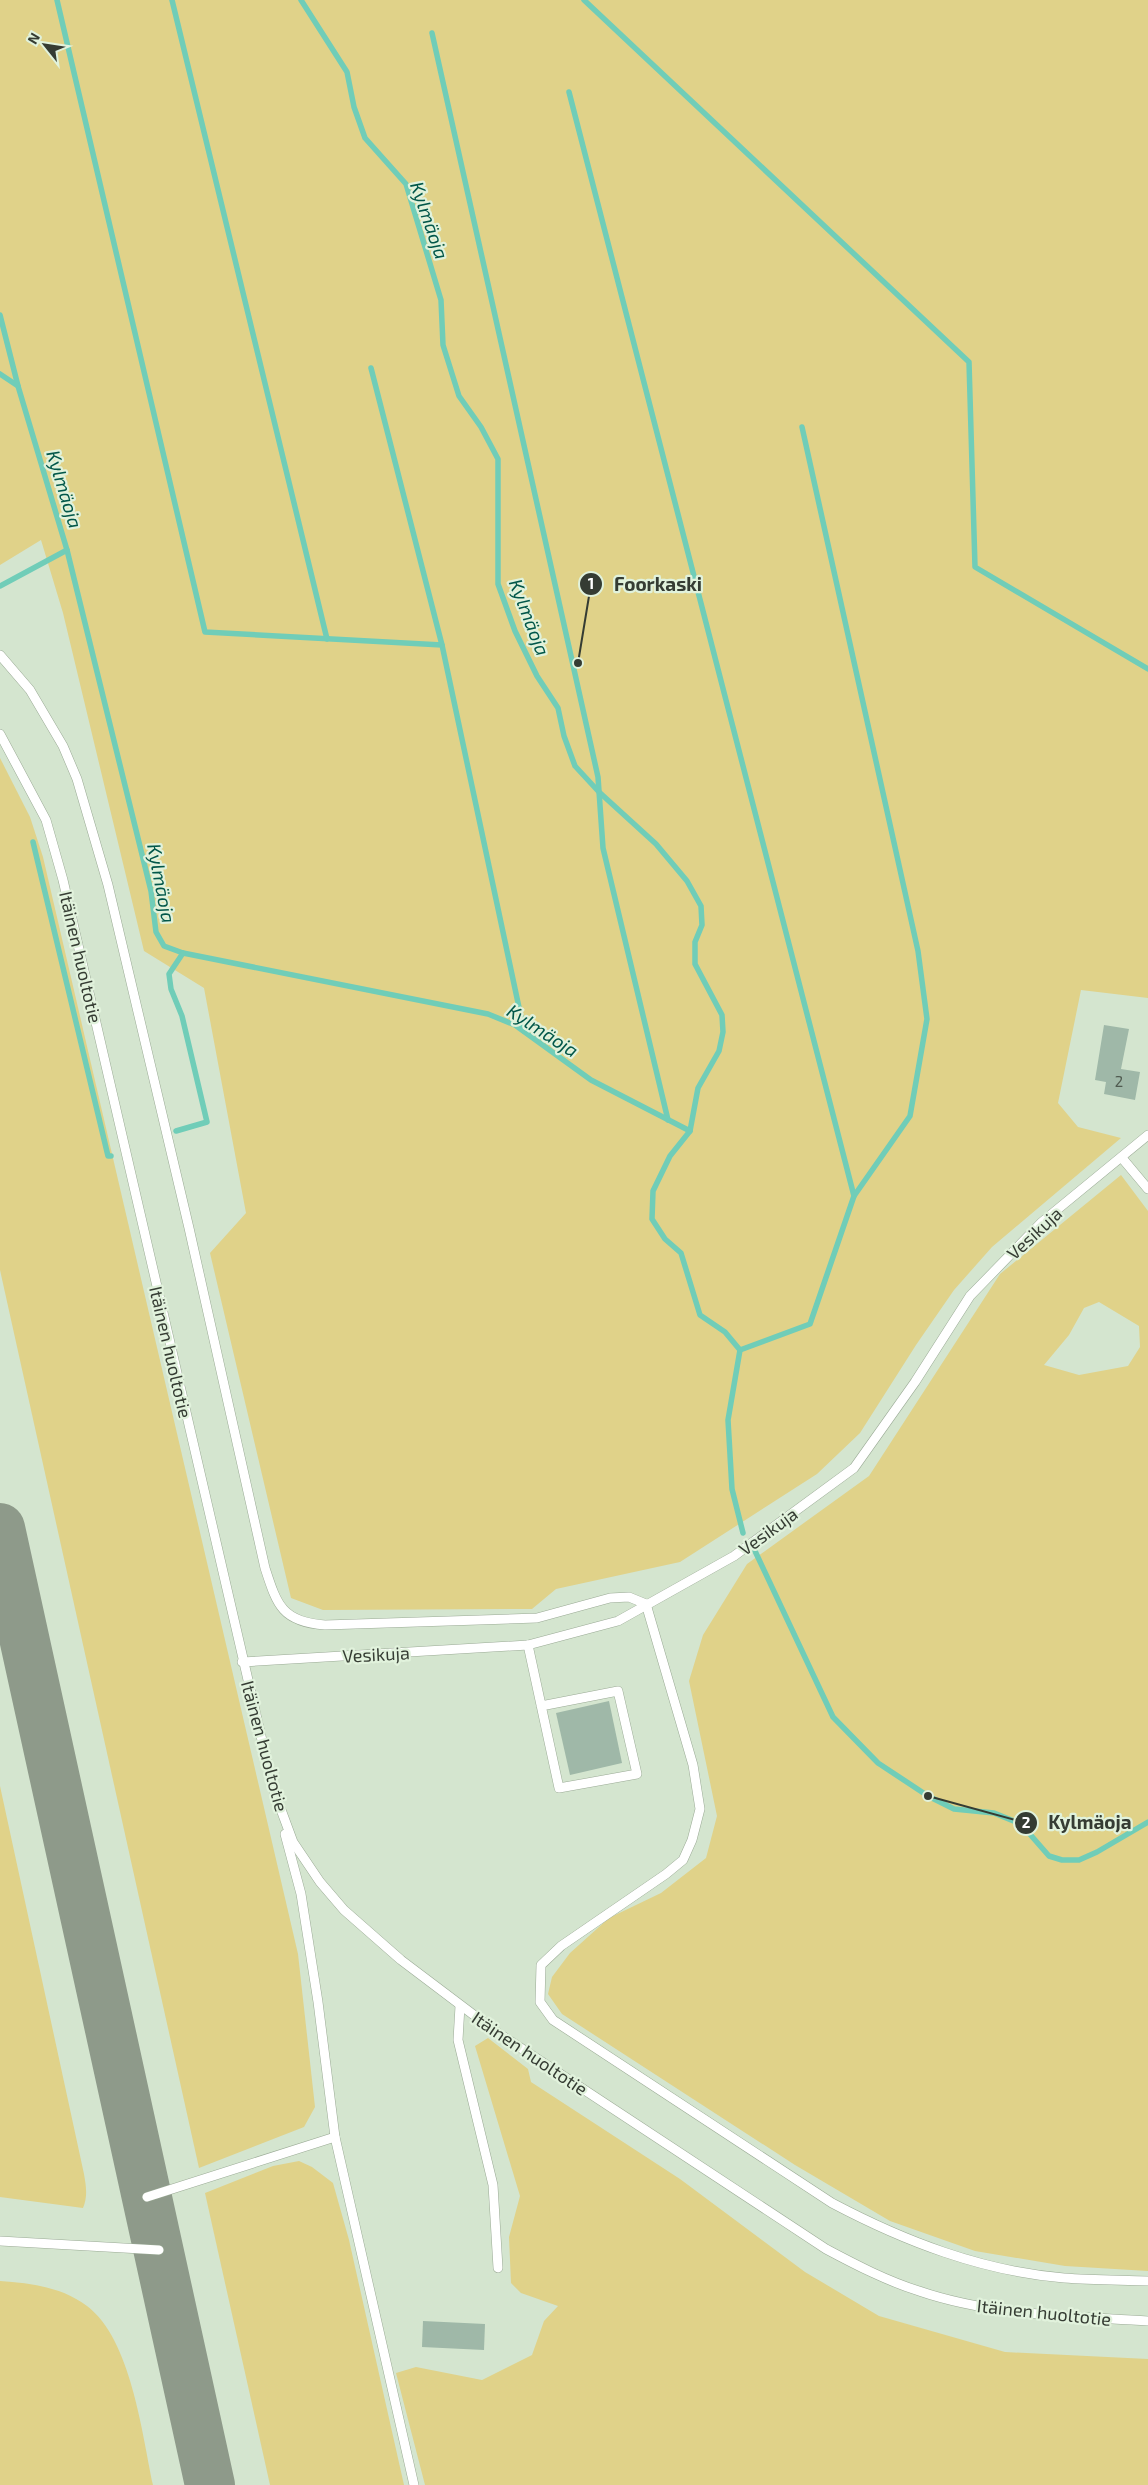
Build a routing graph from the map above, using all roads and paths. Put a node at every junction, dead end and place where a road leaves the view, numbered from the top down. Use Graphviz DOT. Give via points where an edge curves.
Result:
graph roads {
  1 [pos="0,655"];
  2 [pos="0,734"];
  3 [pos="1148,1135"];
  4 [pos="1122,1158"];
  5 [pos="1148,1189"];
  6 [pos="646,1604"];
  7 [pos="528,1645"];
  8 [pos="242,1662"];
  9 [pos="541,1706"];
  10 [pos="273,1788"];
  11 [pos="460,2006"];
  12 [pos="335,2137"];
  13 [pos="147,2197"];
  14 [pos="0,2241"];
  15 [pos="158,2250"];
  16 [pos="498,2268"];
  17 [pos="1148,2282"];
  18 [pos="1148,2321"];
  19 [pos="414,2485"];
  1 -- 6 [label="lane" via="30,690 63,746 77,779 108,885 275,1600 303,1623 325,1625 537,1618 610,1598 629,1597"];
  2 -- 8 [label="lane, Itäinen huoltotie" via="46,820 63,880"];
  3 -- 4 [label="lane, Vesikuja"];
  4 -- 5 [label="lane"];
  4 -- 6 [label="lane, Vesikuja" via="1042,1222 970,1296 854,1468 734,1556"];
  6 -- 7 [label="lane, Vesikuja" via="618,1621"];
  6 -- 17 [label="lane" via="693,1766 700,1808 683,1860 561,1946 541,1965 540,2002 553,2020 832,2203 880,2228 953,2256 988,2265 1062,2278"];
  7 -- 8 [label="lane, Vesikuja"];
  7 -- 9 [label="lane"];
  8 -- 10 [label="lane, Itäinen huoltotie"];
  9 -- 9 [label="lane" via="559,1788 636,1774 618,1692"];
  10 -- 11 [label="lane, Itäinen huoltotie" via="293,1842 338,1903 401,1960"];
  10 -- 12 [label="lane" via="301,1894"];
  11 -- 16 [label="lane" via="458,2040 494,2186"];
  11 -- 18 [label="lane, Itäinen huoltotie" via="826,2248 860,2267 919,2291 972,2305 1023,2313"];
  12 -- 13 [label="lane"];
  12 -- 19 [label="lane"];
  14 -- 15 [label="lane"];
}
